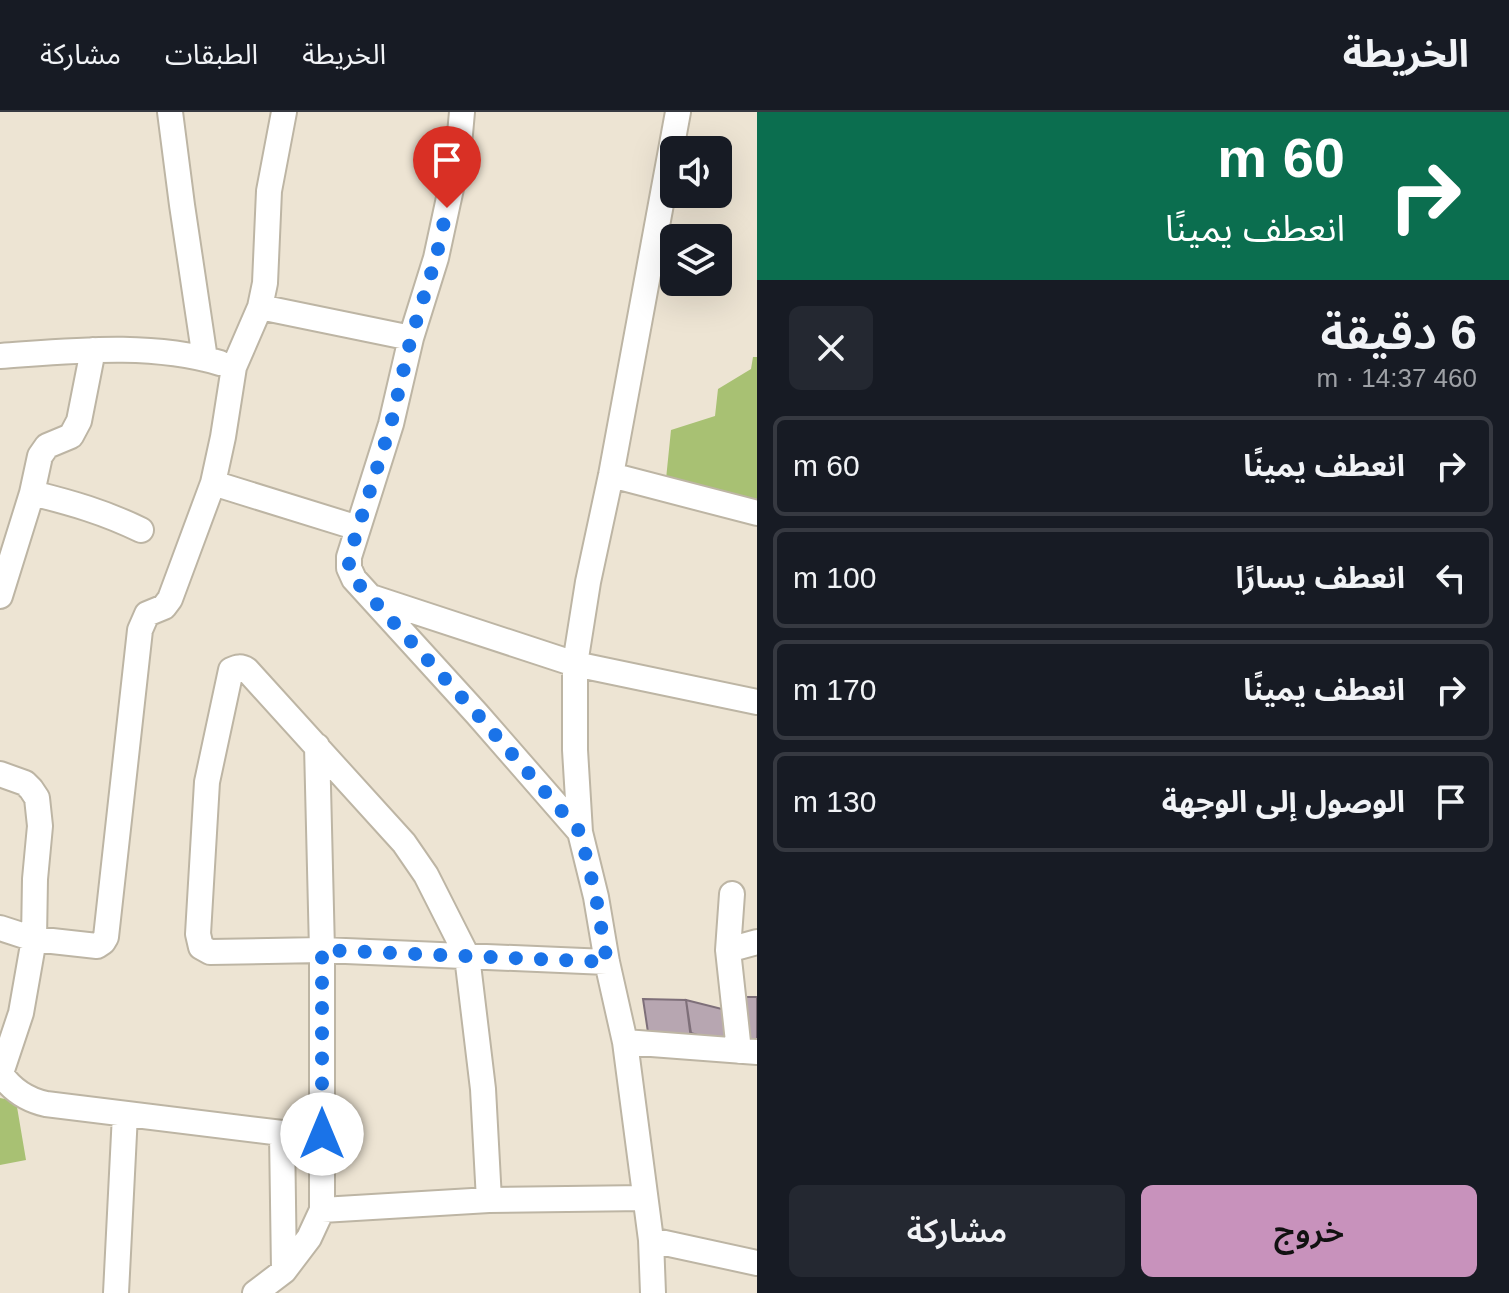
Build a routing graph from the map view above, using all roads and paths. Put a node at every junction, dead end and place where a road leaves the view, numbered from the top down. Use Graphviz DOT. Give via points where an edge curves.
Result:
graph roads {
  1 [pos="170,112"];
  2 [pos="284,112"];
  3 [pos="462,112"];
  4 [pos="678,112"];
  5 [pos="260,307"];
  6 [pos="411,338"];
  7 [pos="93,350"];
  8 [pos="0,356"];
  9 [pos="205,359"];
  10 [pos="234,367"];
  11 [pos="611,475"];
  12 [pos="213,483"];
  13 [pos="32,493"];
  14 [pos="757,513"];
  15 [pos="358,528"];
  16 [pos="141,530"];
  17 [pos="0,596"];
  18 [pos="372,597"];
  19 [pos="575,664"];
  20 [pos="757,702"];
  21 [pos="317,746"];
  22 [pos="0,774"];
  23 [pos="580,832"];
  24 [pos="732,894"];
  25 [pos="0,928"];
  26 [pos="34,939"];
  27 [pos="757,942"];
  28 [pos="322,950"];
  29 [pos="728,950"];
  30 [pos="467,956"];
  31 [pos="607,962"];
  32 [pos="625,1042"];
  33 [pos="748,1051"];
  34 [pos="1,1075"];
  35 [pos="125,1114"];
  36 [pos="282,1133"];
  37 [pos="322,1134"];
  38 [pos="645,1198"];
  39 [pos="489,1200"];
  40 [pos="322,1210"];
  41 [pos="651,1240"];
  42 [pos="757,1263"];
  43 [pos="284,1271"];
  44 [pos="116,1293"];
  45 [pos="255,1293"];
  46 [pos="653,1293"];
  1 -- 9 [label="street"];
  2 -- 5 [label="street" via="269,191"];
  3 -- 6 [label="street" via="436,258"];
  4 -- 11 [label="street"];
  5 -- 6 [label="street"];
  5 -- 10 [label="street"];
  6 -- 15 [label="street"];
  7 -- 8 [label="street"];
  7 -- 9 [label="street"];
  7 -- 13 [label="street" via="79,421 71,436 44,449"];
  9 -- 10 [label="street"];
  10 -- 12 [label="street"];
  11 -- 14 [label="street"];
  11 -- 19 [label="street"];
  12 -- 15 [label="street"];
  12 -- 26 [label="street" via="170,599 147,614 140,630 106,937 97,946"];
  13 -- 16 [label="street" via="97,510"];
  13 -- 17 [label="street"];
  15 -- 18 [label="street" via="349,568"];
  18 -- 19 [label="street"];
  18 -- 23 [label="street"];
  19 -- 20 [label="street"];
  19 -- 23 [label="street"];
  21 -- 28 [label="street"];
  21 -- 28 [label="street" via="247,670 231,670 207,782 198,934 201,947 210,952"];
  21 -- 30 [label="street" via="404,843"];
  22 -- 26 [label="street" via="25,783 37,798"];
  23 -- 31 [label="street"];
  24 -- 29 [label="street"];
  25 -- 26 [label="street"];
  26 -- 34 [label="street" via="21,1013"];
  27 -- 29 [label="street"];
  28 -- 30 [label="street"];
  28 -- 37 [label="street"];
  29 -- 33 [label="street"];
  30 -- 31 [label="street"];
  30 -- 39 [label="street"];
  31 -- 32 [label="street"];
  32 -- 33 [label="street"];
  32 -- 38 [label="street"];
  34 -- 35 [label="street" via="16,1091 38,1102"];
  35 -- 36 [label="street"];
  35 -- 44 [label="street"];
  36 -- 37 [label="street"];
  36 -- 43 [label="street"];
  37 -- 40 [label="street"];
  38 -- 39 [label="street"];
  38 -- 41 [label="street"];
  39 -- 40 [label="street"];
  40 -- 43 [label="street"];
  41 -- 42 [label="street"];
  41 -- 46 [label="street"];
  43 -- 45 [label="street"];
}
